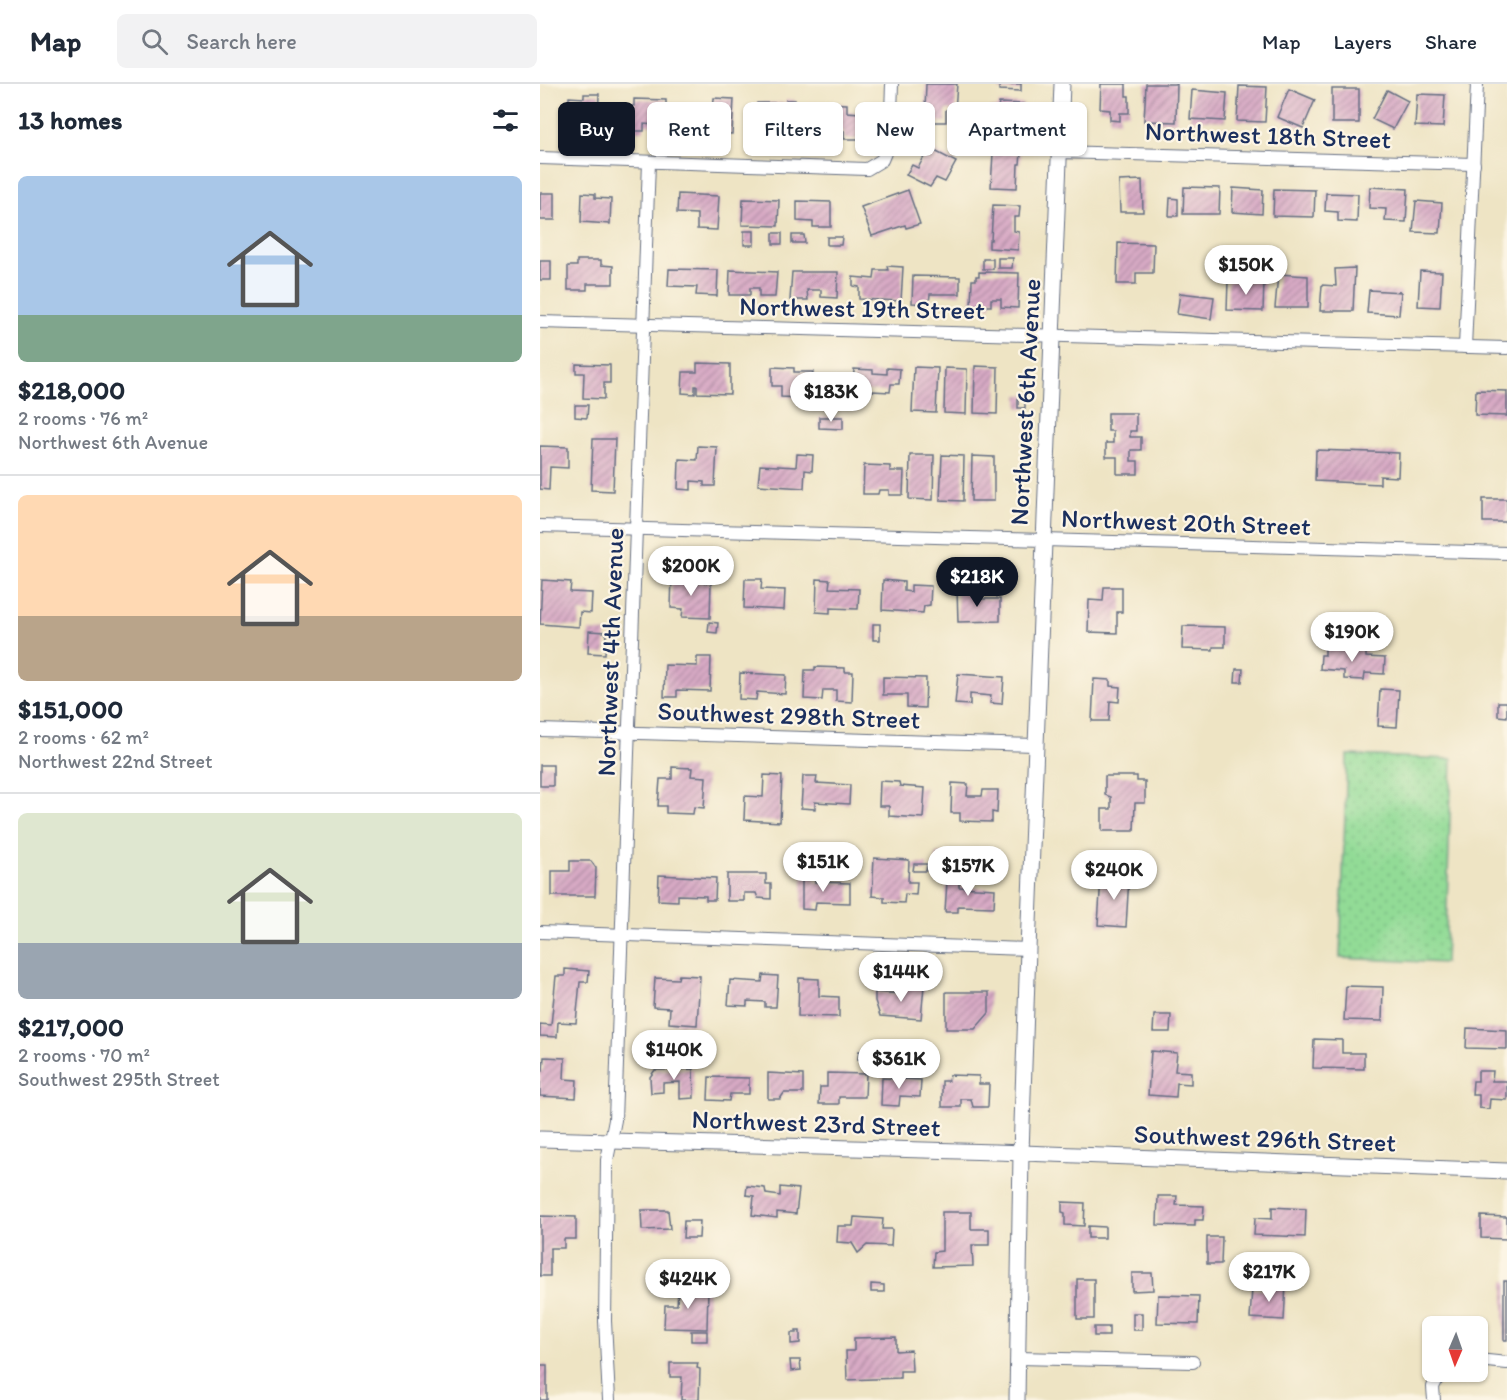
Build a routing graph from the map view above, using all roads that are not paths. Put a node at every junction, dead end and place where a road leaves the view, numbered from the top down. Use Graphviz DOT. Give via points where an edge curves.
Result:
graph roads {
  1 [pos="892,84"];
  2 [pos="1062,84"];
  3 [pos="1477,84"];
  4 [pos="1061,102"];
  5 [pos="1087,153"];
  6 [pos="1059,156"];
  7 [pos="540,158"];
  8 [pos="649,162"];
  9 [pos="1474,164"];
  10 [pos="540,322"];
  11 [pos="644,326"];
  12 [pos="1052,334"];
  13 [pos="1466,347"];
  14 [pos="1507,348"];
  15 [pos="540,526"];
  16 [pos="637,528"];
  17 [pos="1043,540"];
  18 [pos="1507,553"];
  19 [pos="540,730"];
  20 [pos="630,733"];
  21 [pos="1036,745"];
  22 [pos="540,932"];
  23 [pos="622,934"];
  24 [pos="1028,949"];
  25 [pos="540,1139"];
  26 [pos="610,1142"];
  27 [pos="1021,1153"];
  28 [pos="1507,1171"];
  29 [pos="1018,1358"];
  30 [pos="1488,1361"];
  31 [pos="1193,1362"];
  32 [pos="1507,1363"];
  33 [pos="1436,1382"];
  34 [pos="609,1400"];
  35 [pos="1017,1400"];
  36 [pos="1434,1400"];
  1 -- 8 [label="street" via="890,141 882,160 867,168"];
  2 -- 4 [label="street, Northwest 6th Avenue"];
  3 -- 9 [label="street"];
  5 -- 9 [label="street, Northwest 18th Street"];
  6 -- 12 [label="street, Northwest 6th Avenue"];
  7 -- 8 [label="street"];
  8 -- 11 [label="street, Northwest 4th Avenue"];
  9 -- 13 [label="street"];
  10 -- 11 [label="street, Northwest 19th Street"];
  11 -- 12 [label="street, Northwest 19th Street"];
  11 -- 16 [label="street, Northwest 4th Avenue"];
  12 -- 13 [label="street, Northwest 19th Street"];
  12 -- 17 [label="street, Northwest 6th Avenue"];
  13 -- 14 [label="street, Northwest 19th Street"];
  15 -- 16 [label="street, Northwest 20th Street"];
  16 -- 17 [label="street, Northwest 20th Street"];
  16 -- 20 [label="street, Northwest 4th Avenue"];
  17 -- 18 [label="street, Northwest 20th Street"];
  17 -- 21 [label="street, Northwest 6th Avenue"];
  19 -- 20 [label="street, Southwest 298th Street"];
  20 -- 21 [label="street, Southwest 298th Street"];
  20 -- 23 [label="street, Northwest 4th Avenue"];
  21 -- 24 [label="street, Northwest 6th Avenue"];
  22 -- 23 [label="street"];
  23 -- 24 [label="street"];
  23 -- 26 [label="street, Northwest 4th Avenue" via="615,1120"];
  24 -- 27 [label="street, Northwest 6th Avenue"];
  25 -- 26 [label="street"];
  26 -- 27 [label="street, Northwest 23rd Street"];
  26 -- 34 [label="street, Northwest 4th Avenue" via="605,1321"];
  27 -- 28 [label="street, Southwest 296th Street"];
  27 -- 29 [label="street, Northwest 6th Avenue"];
  29 -- 31 [label="street"];
  29 -- 35 [label="street, Northwest 6th Avenue"];
  30 -- 32 [label="street"];
  33 -- 36 [label="street"];
}
